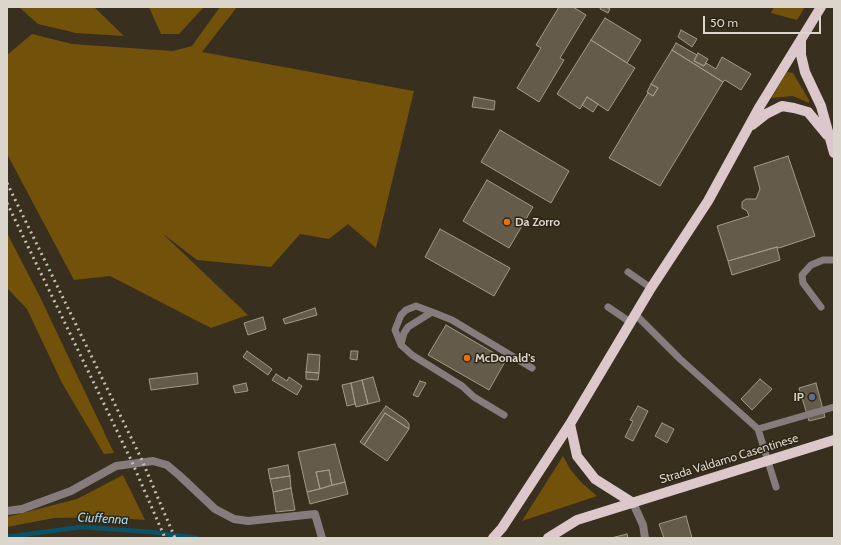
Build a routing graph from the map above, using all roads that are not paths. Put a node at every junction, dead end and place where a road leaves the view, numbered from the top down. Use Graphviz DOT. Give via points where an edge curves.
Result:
graph roads {
  1 [pos="821,7"];
  2 [pos="801,40"];
  3 [pos="749,127"];
  4 [pos="828,136"];
  5 [pos="834,153"];
  6 [pos="834,260"];
  7 [pos="628,272"];
  8 [pos="651,288"];
  9 [pos="608,307"];
  10 [pos="821,307"];
  11 [pos="432,312"];
  12 [pos="633,318"];
  13 [pos="401,345"];
  14 [pos="532,368"];
  15 [pos="834,408"];
  16 [pos="504,415"];
  17 [pos="570,424"];
  18 [pos="758,429"];
  19 [pos="834,440"];
  20 [pos="768,460"];
  21 [pos="776,486"];
  22 [pos="633,503"];
  23 [pos="7,511"];
  24 [pos="322,538"];
  25 [pos="493,538"];
  26 [pos="548,538"];
  27 [pos="645,538"];
  1 -- 2 [label="main road"];
  2 -- 3 [label="main road"];
  2 -- 4 [label="main road" via="805,72 821,106"];
  3 -- 4 [label="main road" via="782,106 808,112"];
  3 -- 8 [label="main road" via="708,201"];
  4 -- 5 [label="main road"];
  6 -- 10 [label="lane" via="823,260 811,266 802,275 803,283"];
  7 -- 8 [label="lane"];
  8 -- 12 [label="main road"];
  9 -- 12 [label="lane"];
  11 -- 13 [label="lane" via="408,327"];
  11 -- 13 [label="lane" via="416,306 401,315 395,330"];
  11 -- 14 [label="lane" via="452,320"];
  12 -- 17 [label="main road"];
  12 -- 18 [label="lane"];
  13 -- 16 [label="lane" via="412,355"];
  15 -- 18 [label="lane"];
  17 -- 22 [label="main road" via="577,456 595,479"];
  17 -- 25 [label="main road"];
  18 -- 20 [label="lane"];
  19 -- 20 [label="main road, Strada Valdarno Casentinese"];
  20 -- 21 [label="lane"];
  20 -- 22 [label="main road, Strada Valdarno Casentinese"];
  22 -- 26 [label="main road, Strada Valdarno Casentinese" via="577,520"];
  22 -- 27 [label="street" via="643,524"];
  23 -- 24 [label="street" via="22,509 70,491 116,466 153,461 167,465 215,509 234,519 248,521 315,514"];
}
